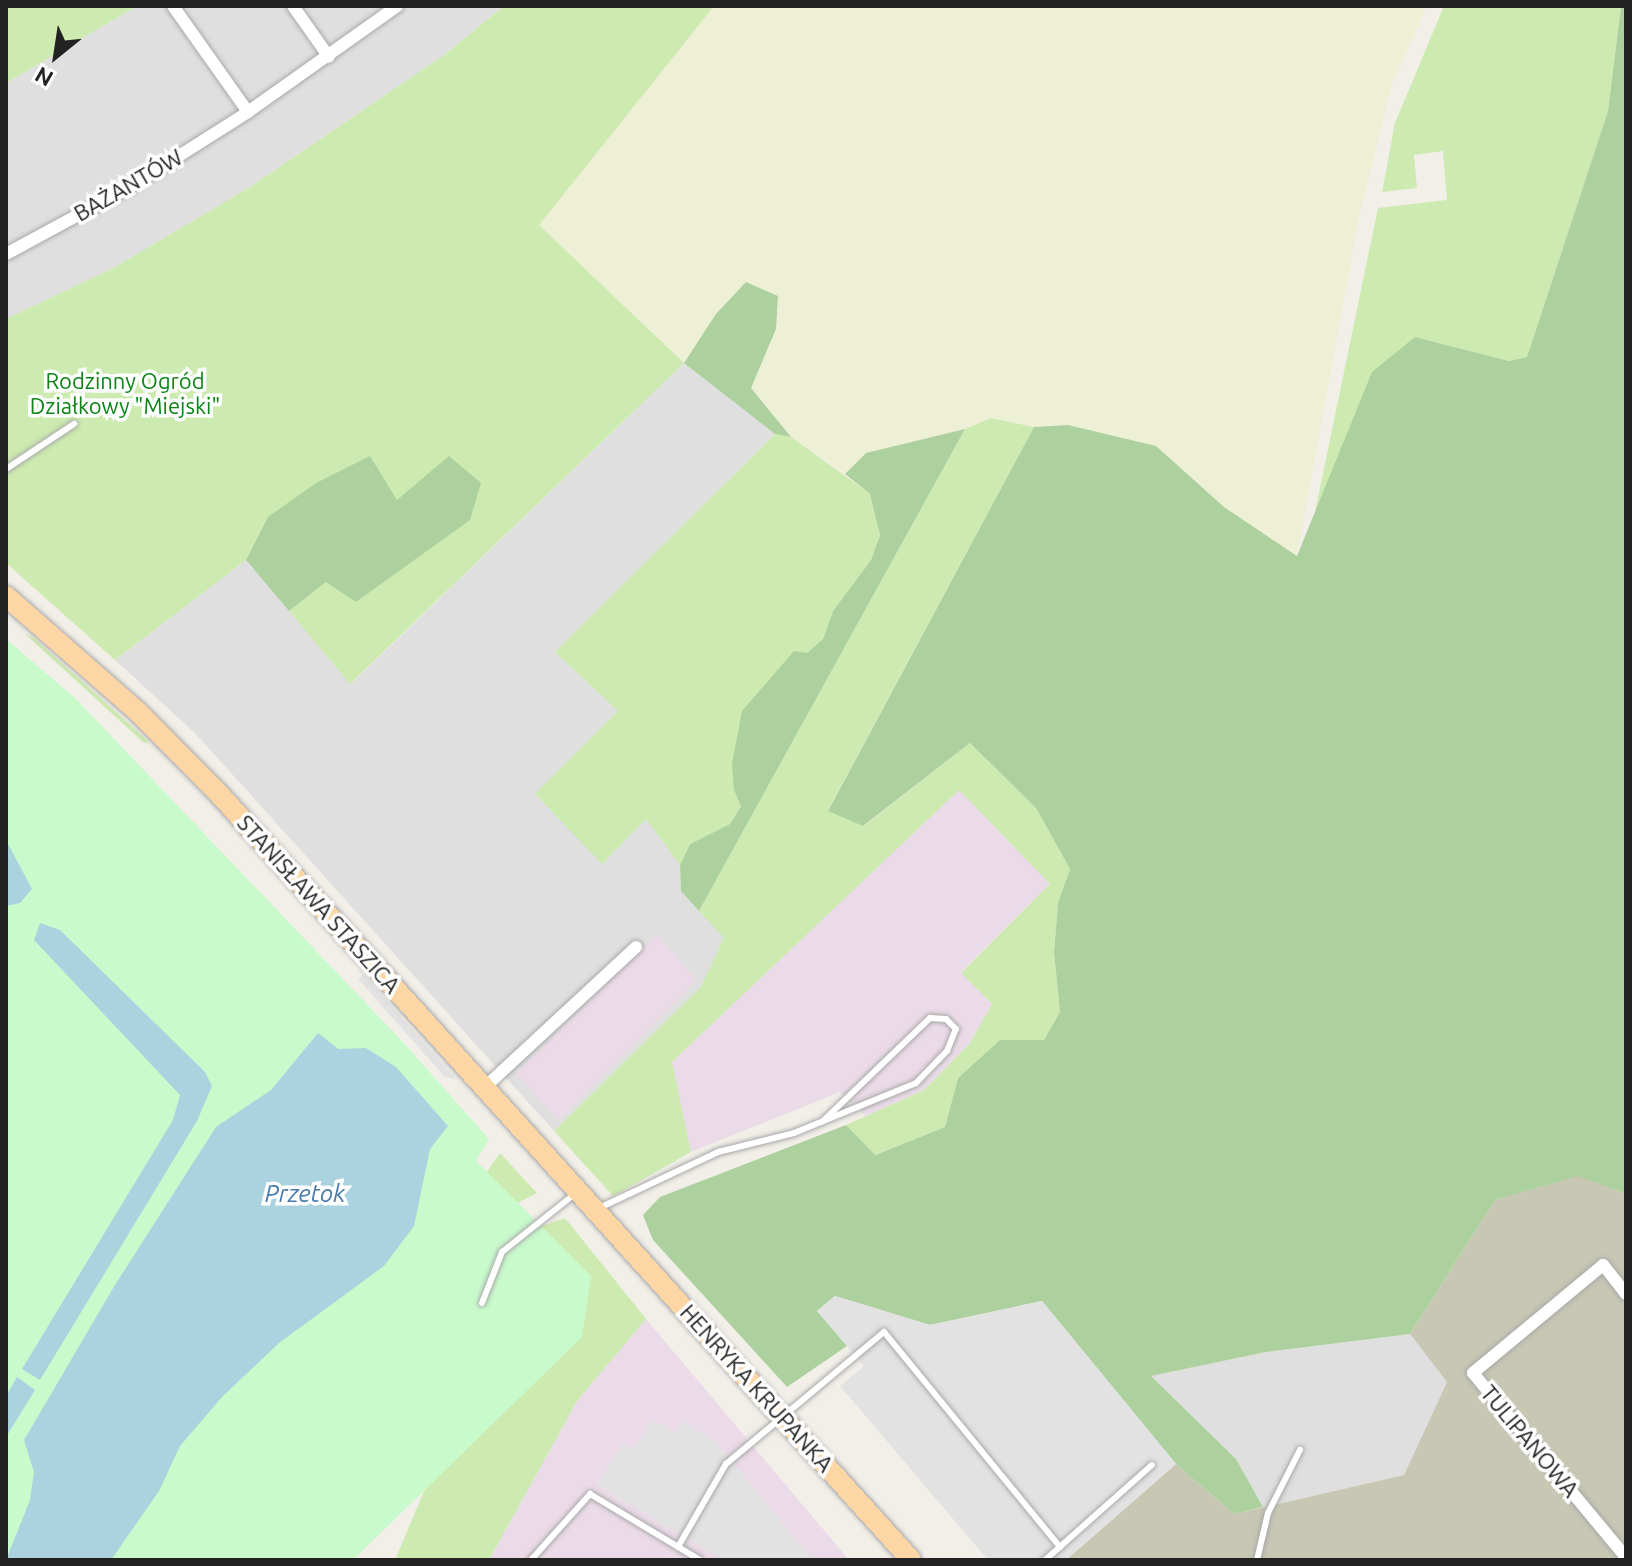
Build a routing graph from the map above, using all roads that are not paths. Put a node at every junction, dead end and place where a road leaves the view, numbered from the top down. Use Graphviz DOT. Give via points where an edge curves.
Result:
graph roads {
  1 [pos="173,6"];
  2 [pos="293,6"];
  3 [pos="397,6"];
  4 [pos="329,57"];
  5 [pos="248,112"];
  6 [pos="6,254"];
  7 [pos="74,424"];
  8 [pos="6,469"];
  9 [pos="6,596"];
  10 [pos="636,947"];
  11 [pos="485,1087"];
  12 [pos="823,1121"];
  13 [pos="579,1191"];
  14 [pos="596,1209"];
  15 [pos="615,1230"];
  16 [pos="1626,1294"];
  17 [pos="482,1303"];
  18 [pos="784,1417"];
  19 [pos="1300,1450"];
  20 [pos="1152,1465"];
  21 [pos="678,1547"];
  22 [pos="1060,1547"];
  23 [pos="906,1556"];
  24 [pos="1626,1557"];
  25 [pos="531,1560"];
  26 [pos="700,1560"];
  27 [pos="1045,1560"];
  28 [pos="1257,1560"];
  1 -- 5 [label="street"];
  2 -- 4 [label="street"];
  3 -- 4 [label="street, BAŻANTÓW"];
  4 -- 5 [label="street, BAŻANTÓW"];
  5 -- 6 [label="street, BAŻANTÓW" via="130,187"];
  7 -- 8 [label="lane"];
  9 -- 11 [label="main road, STANISŁAWA STASZICA" via="181,754"];
  10 -- 11 [label="street"];
  11 -- 13 [label="main road, STANISŁAWA STASZICA"];
  12 -- 12 [label="lane" via="930,1018 946,1019 956,1029 947,1051 916,1083"];
  12 -- 14 [label="lane" via="718,1152"];
  13 -- 14 [label="main road, STANISŁAWA STASZICA"];
  13 -- 17 [label="lane" via="502,1252"];
  14 -- 15 [label="main road, STANISŁAWA STASZICA"];
  15 -- 18 [label="main road, HENRYKA KRUPANKA"];
  16 -- 24 [label="street, TULIPANOWA" via="1603,1265 1473,1373"];
  18 -- 21 [label="lane" via="726,1464"];
  18 -- 22 [label="lane" via="884,1332"];
  18 -- 23 [label="main road, HENRYKA KRUPANKA"];
  19 -- 28 [label="lane" via="1268,1513"];
  20 -- 22 [label="lane"];
  21 -- 25 [label="lane" via="590,1494"];
  21 -- 26 [label="lane"];
  22 -- 27 [label="lane"];
}
